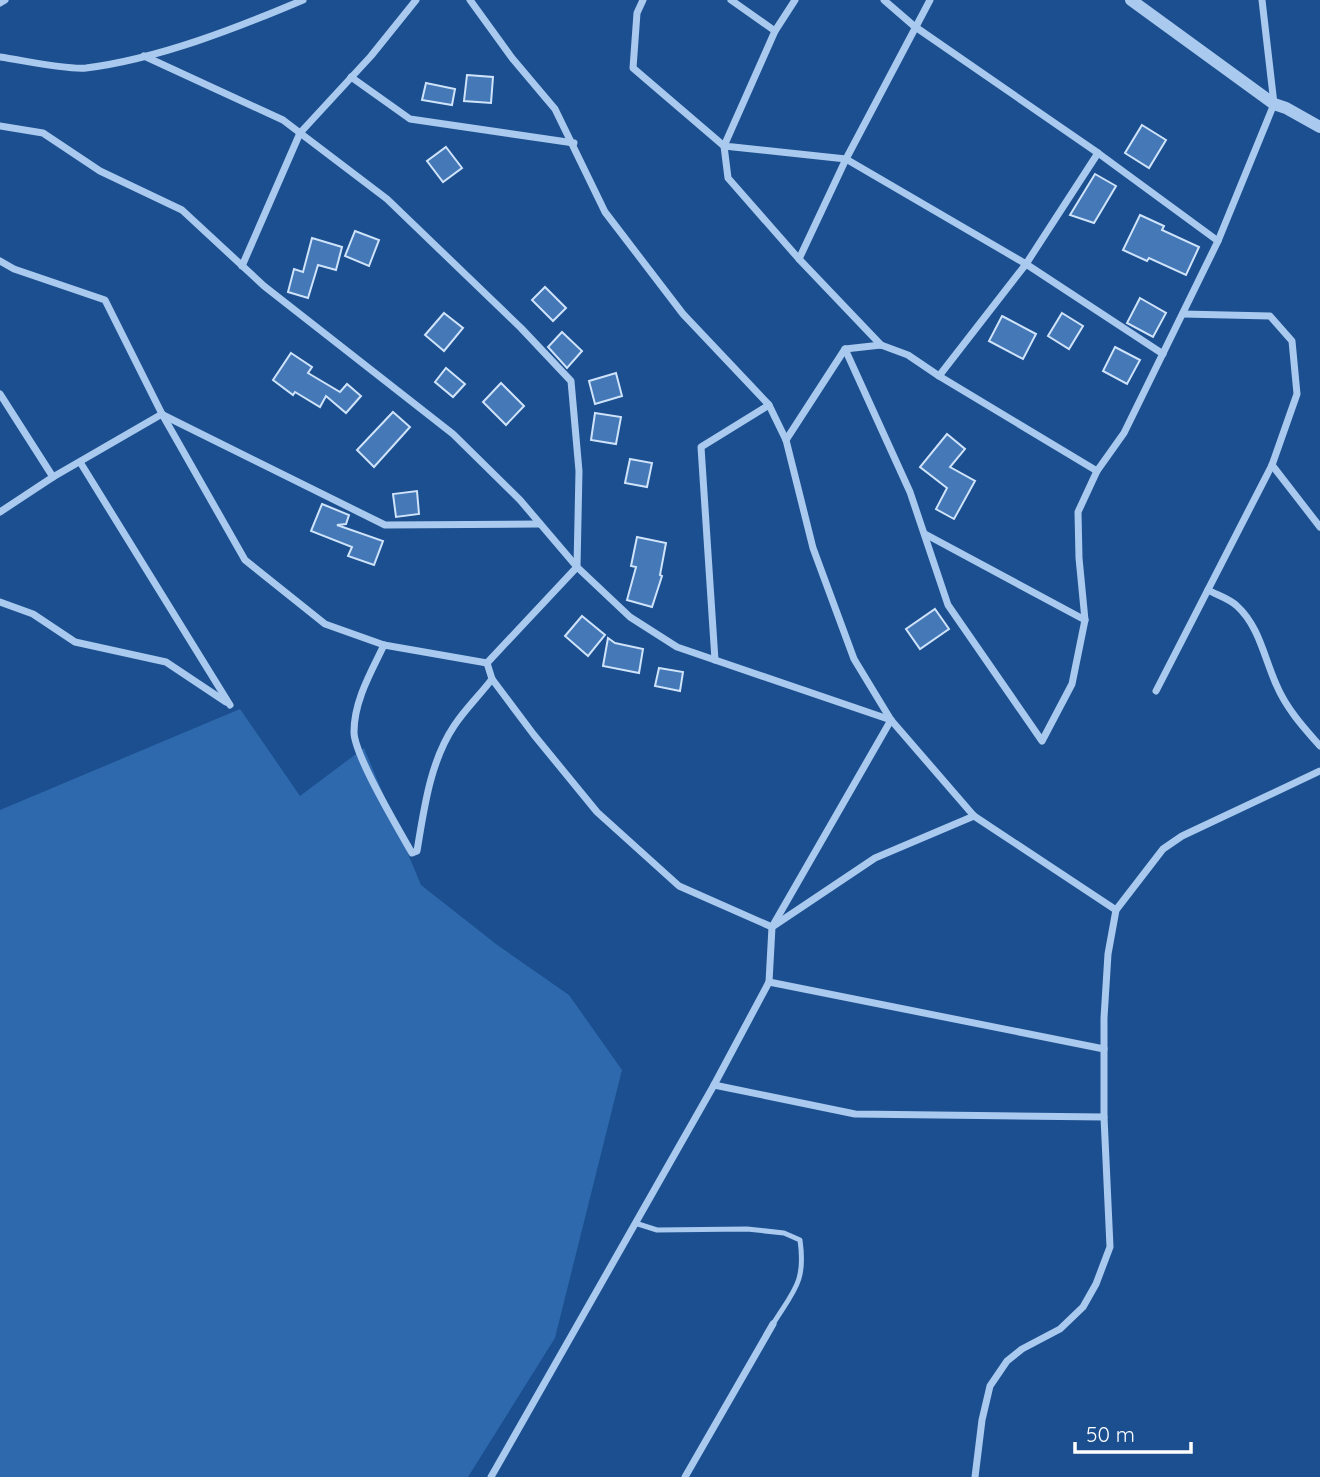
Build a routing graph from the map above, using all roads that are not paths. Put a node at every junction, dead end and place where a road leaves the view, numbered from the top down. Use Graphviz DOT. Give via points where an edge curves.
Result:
graph roads {
  1 [pos="5,0"];
  2 [pos="303,0"];
  3 [pos="416,0"];
  4 [pos="470,0"];
  5 [pos="643,0"];
  6 [pos="731,0"];
  7 [pos="795,0"];
  8 [pos="884,0"];
  9 [pos="930,0"];
  10 [pos="1130,0"];
  11 [pos="1262,0"];
  12 [pos="0,3"];
  13 [pos="914,26"];
  14 [pos="775,31"];
  15 [pos="144,56"];
  16 [pos="0,57"];
  17 [pos="351,77"];
  18 [pos="1274,104"];
  19 [pos="0,126"];
  20 [pos="1320,127"];
  21 [pos="300,133"];
  22 [pos="574,143"];
  23 [pos="724,146"];
  24 [pos="1098,153"];
  25 [pos="846,159"];
  26 [pos="1218,242"];
  27 [pos="799,259"];
  28 [pos="0,261"];
  29 [pos="1026,264"];
  30 [pos="242,266"];
  31 [pos="1182,314"];
  32 [pos="881,345"];
  33 [pos="845,349"];
  34 [pos="1163,354"];
  35 [pos="939,376"];
  36 [pos="0,394"];
  37 [pos="769,405"];
  38 [pos="162,414"];
  39 [pos="786,440"];
  40 [pos="80,462"];
  41 [pos="1272,465"];
  42 [pos="1097,471"];
  43 [pos="53,477"];
  44 [pos="0,512"];
  45 [pos="540,524"];
  46 [pos="1320,527"];
  47 [pos="924,534"];
  48 [pos="577,567"];
  49 [pos="1208,590"];
  50 [pos="0,602"];
  51 [pos="1085,620"];
  52 [pos="384,645"];
  53 [pos="715,660"];
  54 [pos="487,663"];
  55 [pos="492,679"];
  56 [pos="1156,691"];
  57 [pos="891,720"];
  58 [pos="1320,746"];
  59 [pos="1320,771"];
  60 [pos="974,816"];
  61 [pos="1116,910"];
  62 [pos="772,927"];
  63 [pos="768,982"];
  64 [pos="1104,1049"];
  65 [pos="714,1085"];
  66 [pos="1104,1117"];
  67 [pos="635,1223"];
  68 [pos="773,1324"];
  69 [pos="491,1477"];
  70 [pos="685,1477"];
  71 [pos="975,1477"];
  1 -- 12 [label="street"];
  2 -- 15 [label="street" via="235,28"];
  3 -- 17 [label="street"];
  4 -- 22 [label="street" via="555,109"];
  5 -- 23 [label="street" via="637,13 633,68"];
  6 -- 14 [label="street"];
  7 -- 14 [label="street"];
  8 -- 13 [label="street"];
  9 -- 13 [label="street"];
  10 -- 18 [label="street"];
  11 -- 18 [label="street"];
  13 -- 24 [label="street"];
  13 -- 25 [label="street"];
  14 -- 23 [label="street"];
  15 -- 16 [label="street" via="83,68"];
  15 -- 21 [label="street" via="283,120"];
  17 -- 21 [label="street"];
  17 -- 22 [label="street" via="410,119"];
  18 -- 20 [label="street"];
  18 -- 26 [label="street"];
  19 -- 30 [label="street" via="43,133 100,171 182,210"];
  21 -- 30 [label="street"];
  21 -- 48 [label="street" via="387,199 571,381 579,471"];
  22 -- 37 [label="street" via="605,212 683,314"];
  23 -- 25 [label="street"];
  23 -- 27 [label="street" via="728,178"];
  24 -- 26 [label="street"];
  24 -- 29 [label="street"];
  25 -- 27 [label="street"];
  25 -- 29 [label="street"];
  26 -- 31 [label="street"];
  27 -- 32 [label="street"];
  28 -- 38 [label="street" via="105,300"];
  29 -- 34 [label="street"];
  29 -- 35 [label="street"];
  30 -- 45 [label="street" via="453,434"];
  31 -- 34 [label="street"];
  31 -- 41 [label="street" via="1270,316 1292,341 1297,394"];
  32 -- 33 [label="street"];
  32 -- 35 [label="street" via="908,355"];
  33 -- 39 [label="street"];
  33 -- 47 [label="street" via="910,492"];
  34 -- 42 [label="street" via="1124,433"];
  35 -- 42 [label="street"];
  36 -- 43 [label="street"];
  37 -- 39 [label="street"];
  37 -- 53 [label="street" via="701,447"];
  38 -- 40 [label="street"];
  38 -- 45 [label="street" via="385,525"];
  38 -- 52 [label="street" via="245,560 325,624"];
  39 -- 57 [label="street" via="813,548 854,659"];
  40 -- 43 [label="street"];
  40 -- 50 [label="street" via="230,705 166,662 75,642 33,614"];
  41 -- 46 [label="street"];
  41 -- 49 [label="street"];
  42 -- 51 [label="street" via="1078,512"];
  43 -- 44 [label="street"];
  45 -- 48 [label="street"];
  47 -- 51 [label="street"];
  47 -- 51 [label="street" via="948,605 1042,741 1072,684"];
  48 -- 53 [label="street" via="629,617 677,647"];
  48 -- 54 [label="street"];
  49 -- 56 [label="street"];
  49 -- 58 [label="street" via="1236,604 1246,617 1276,685 1297,721"];
  52 -- 54 [label="street"];
  52 -- 55 [label="street" via="361,693 354,733 364,763 412,853 417,851 435,766 454,727"];
  53 -- 57 [label="street"];
  54 -- 55 [label="street"];
  55 -- 62 [label="street" via="597,811 679,886"];
  57 -- 60 [label="street"];
  57 -- 62 [label="street"];
  59 -- 61 [label="street" via="1182,836 1163,849"];
  60 -- 61 [label="street"];
  60 -- 62 [label="street" via="875,858"];
  61 -- 64 [label="street" via="1108,954"];
  62 -- 63 [label="street"];
  63 -- 64 [label="street"];
  63 -- 65 [label="street"];
  64 -- 66 [label="street"];
  65 -- 66 [label="street" via="855,1114"];
  65 -- 67 [label="street"];
  66 -- 71 [label="street" via="1110,1247 1083,1307 1060,1329 1007,1361 990,1385"];
  67 -- 68 [label="lane" via="657,1230 747,1229 784,1233 800,1240 801,1279"];
  67 -- 69 [label="street"];
  68 -- 70 [label="street"];
}
